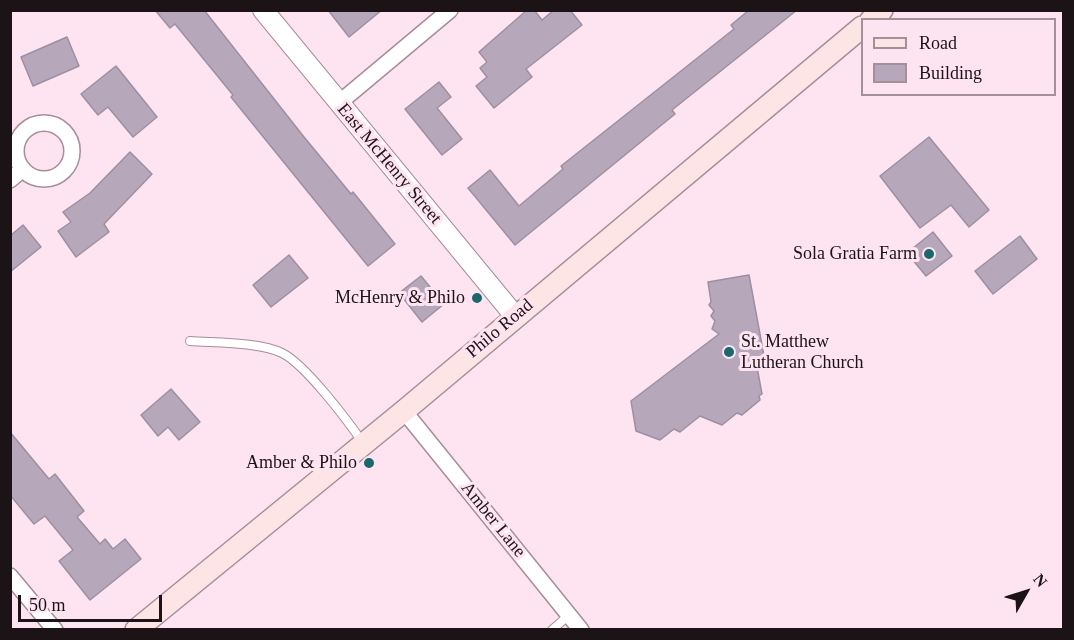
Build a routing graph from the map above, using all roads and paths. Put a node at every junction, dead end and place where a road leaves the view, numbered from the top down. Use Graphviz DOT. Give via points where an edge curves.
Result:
graph roads {
  1 [pos="263,10"];
  2 [pos="450,10"];
  3 [pos="861,28"];
  4 [pos="339,103"];
  5 [pos="23,169"];
  6 [pos="10,180"];
  7 [pos="515,316"];
  8 [pos="190,341"];
  9 [pos="404,411"];
  10 [pos="364,444"];
  11 [pos="10,576"];
  12 [pos="569,615"];
  13 [pos="55,630"];
  14 [pos="136,630"];
  15 [pos="552,630"];
  16 [pos="581,630"];
  1 -- 4 [label="street, East McHenry Street"];
  2 -- 4 [label="street"];
  3 -- 7 [label="main road, Philo Road"];
  4 -- 7 [label="street, East McHenry Street"];
  5 -- 6 [label="street"];
  7 -- 9 [label="main road, Philo Road"];
  8 -- 10 [label="lane" via="262,347 282,353 301,368"];
  9 -- 10 [label="main road, Philo Road"];
  9 -- 12 [label="street, Amber Lane"];
  10 -- 14 [label="main road, Philo Road"];
  11 -- 13 [label="street"];
  12 -- 15 [label="lane"];
  12 -- 16 [label="street, Amber Lane"];
}
